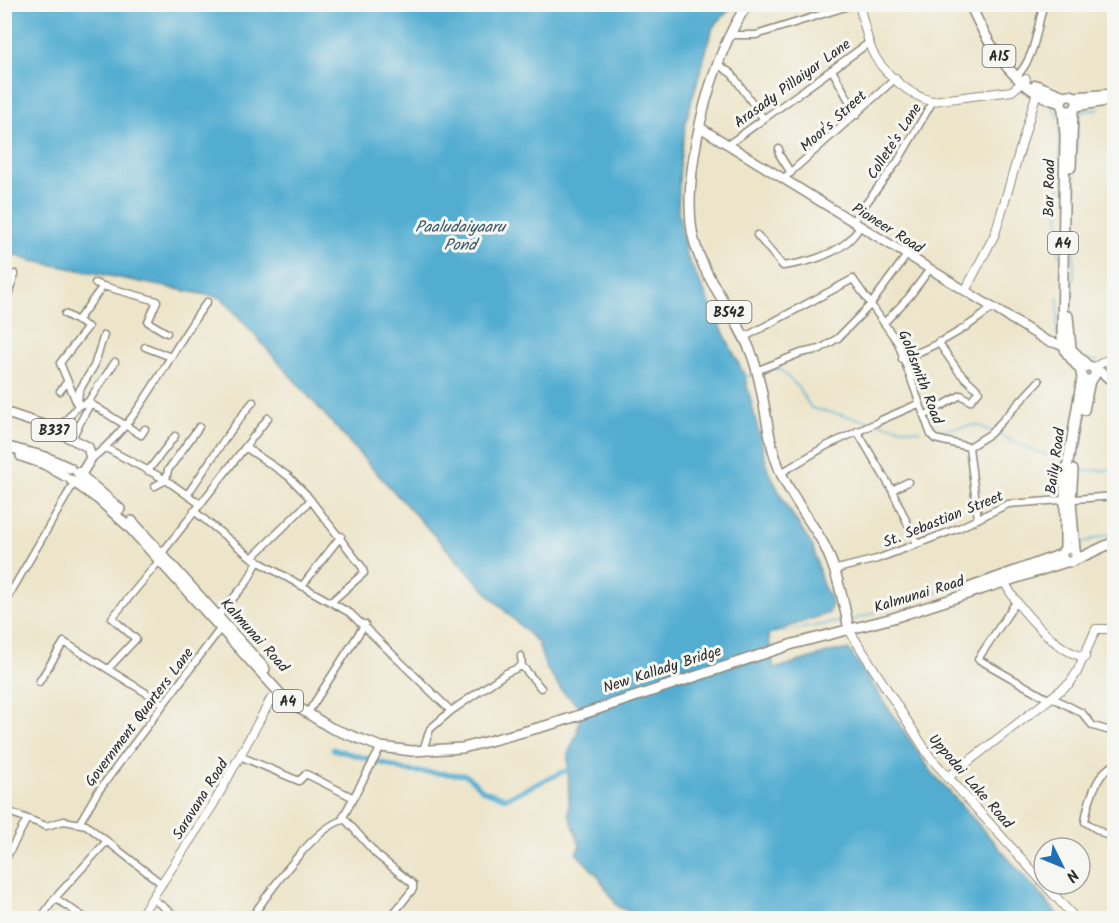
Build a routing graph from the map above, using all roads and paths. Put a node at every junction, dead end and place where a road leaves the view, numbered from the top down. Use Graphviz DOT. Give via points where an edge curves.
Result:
graph roads {
  1 [pos="748,4"];
  2 [pos="857,4"];
  3 [pos="970,4"];
  4 [pos="976,4"];
  5 [pos="1044,4"];
  6 [pos="729,35"];
  7 [pos="870,42"];
  8 [pos="719,65"];
  9 [pos="832,70"];
  10 [pos="896,78"];
  11 [pos="1021,78"];
  12 [pos="1037,92"];
  13 [pos="1114,94"];
  14 [pos="1114,100"];
  15 [pos="933,101"];
  16 [pos="1068,104"];
  17 [pos="857,115"];
  18 [pos="763,118"];
  19 [pos="701,128"];
  20 [pos="729,144"];
  21 [pos="779,149"];
  22 [pos="791,173"];
  23 [pos="783,179"];
  24 [pos="856,224"];
  25 [pos="757,235"];
  26 [pos="907,255"];
  27 [pos="930,269"];
  28 [pos="15,274"];
  29 [pos="95,283"];
  30 [pos="103,286"];
  31 [pos="965,291"];
  32 [pos="207,302"];
  33 [pos="871,304"];
  34 [pos="4,307"];
  35 [pos="992,308"];
  36 [pos="65,314"];
  37 [pos="77,321"];
  38 [pos="885,322"];
  39 [pos="167,333"];
  40 [pos="104,335"];
  41 [pos="743,338"];
  42 [pos="938,342"];
  43 [pos="1063,345"];
  44 [pos="145,347"];
  45 [pos="1114,356"];
  46 [pos="171,357"];
  47 [pos="902,359"];
  48 [pos="115,362"];
  49 [pos="755,372"];
  50 [pos="1089,373"];
  51 [pos="1040,381"];
  52 [pos="67,382"];
  53 [pos="1113,382"];
  54 [pos="60,391"];
  55 [pos="253,402"];
  56 [pos="89,403"];
  57 [pos="918,404"];
  58 [pos="78,406"];
  59 [pos="4,412"];
  60 [pos="924,416"];
  61 [pos="268,418"];
  62 [pos="125,425"];
  63 [pos="199,427"];
  64 [pos="145,429"];
  65 [pos="57,431"];
  66 [pos="857,432"];
  67 [pos="175,436"];
  68 [pos="72,438"];
  69 [pos="4,446"];
  70 [pos="244,447"];
  71 [pos="969,447"];
  72 [pos="106,448"];
  73 [pos="4,452"];
  74 [pos="88,462"];
  75 [pos="148,471"];
  76 [pos="781,472"];
  77 [pos="73,475"];
  78 [pos="166,480"];
  79 [pos="908,482"];
  80 [pos="154,486"];
  81 [pos="892,490"];
  82 [pos="187,495"];
  83 [pos="1114,496"];
  84 [pos="311,500"];
  85 [pos="1067,501"];
  86 [pos="200,504"];
  87 [pos="194,511"];
  88 [pos="978,519"];
  89 [pos="341,536"];
  90 [pos="1114,542"];
  91 [pos="917,544"];
  92 [pos="1069,555"];
  93 [pos="161,556"];
  94 [pos="255,559"];
  95 [pos="833,570"];
  96 [pos="1005,583"];
  97 [pos="302,586"];
  98 [pos="331,602"];
  99 [pos="1016,602"];
  100 [pos="4,604"];
  101 [pos="218,616"];
  102 [pos="365,624"];
  103 [pos="864,627"];
  104 [pos="220,628"];
  105 [pos="846,629"];
  106 [pos="1114,629"];
  107 [pos="778,647"];
  108 [pos="863,649"];
  109 [pos="521,656"];
  110 [pos="1085,657"];
  111 [pos="522,666"];
  112 [pos="108,669"];
  113 [pos="39,682"];
  114 [pos="541,688"];
  115 [pos="276,690"];
  116 [pos="1050,698"];
  117 [pos="285,699"];
  118 [pos="270,702"];
  119 [pos="164,704"];
  120 [pos="309,711"];
  121 [pos="452,711"];
  122 [pos="556,722"];
  123 [pos="1114,732"];
  124 [pos="382,745"];
  125 [pos="424,747"];
  126 [pos="242,757"];
  127 [pos="1114,766"];
  128 [pos="947,778"];
  129 [pos="352,797"];
  130 [pos="4,810"];
  131 [pos="27,819"];
  132 [pos="343,820"];
  133 [pos="80,822"];
  134 [pos="1114,840"];
  135 [pos="107,841"];
  136 [pos="4,862"];
  137 [pos="162,884"];
  138 [pos="55,898"];
  139 [pos="152,898"];
  140 [pos="41,918"];
  141 [pos="85,918"];
  142 [pos="139,918"];
  143 [pos="178,918"];
  144 [pos="251,918"];
  145 [pos="390,918"];
  146 [pos="1075,918"];
  1 -- 6 [label="main road, B542"];
  2 -- 6 [label="street" via="756,34"];
  2 -- 7 [label="street"];
  3 -- 11 [label="main road, A15" via="990,43"];
  4 -- 11 [label="main road, A15"];
  5 -- 11 [label="street"];
  6 -- 8 [label="main road, B542"];
  7 -- 9 [label="street, Arasady Pillaiyar Lane"];
  7 -- 10 [label="street" via="880,62"];
  8 -- 18 [label="street" via="732,74"];
  8 -- 19 [label="main road, B542"];
  9 -- 17 [label="street"];
  9 -- 18 [label="street, Arasady Pillaiyar Lane"];
  10 -- 15 [label="street" via="921,99"];
  10 -- 17 [label="street, Moor's Street"];
  11 -- 12 [label="main road, A15"];
  11 -- 15 [label="street" via="1012,91"];
  11 -- 16 [label="main road, A15"];
  12 -- 16 [label="main road, A15"];
  12 -- 31 [label="street" via="995,234"];
  13 -- 16 [label="main road, A15"];
  14 -- 16 [label="main road"];
  15 -- 24 [label="street, Collete's Lane"];
  16 -- 43 [label="main road, Bar Road / A4"];
  16 -- 50 [label="main road, Bar Road / A4" via="1068,333 1071,349"];
  17 -- 22 [label="street, Moor's Street"];
  18 -- 20 [label="street, Arasady Pillaiyar Lane"];
  19 -- 20 [label="main road, Pioneer Road"];
  19 -- 41 [label="main road, B542" via="690,199 695,244"];
  20 -- 23 [label="main road, Pioneer Road"];
  21 -- 22 [label="street"];
  22 -- 23 [label="street, Moor's Street"];
  23 -- 24 [label="main road, Pioneer Road"];
  24 -- 25 [label="street, Collete's Lane" via="853,240 806,262 783,266"];
  24 -- 26 [label="main road, Pioneer Road"];
  26 -- 27 [label="main road, Pioneer Road"];
  26 -- 33 [label="street"];
  27 -- 31 [label="main road, Pioneer Road"];
  27 -- 38 [label="street"];
  28 -- 34 [label="street"];
  29 -- 30 [label="street"];
  30 -- 37 [label="street"];
  30 -- 39 [label="street" via="157,301 148,322"];
  31 -- 35 [label="main road, Pioneer Road"];
  32 -- 46 [label="street"];
  33 -- 38 [label="street, Goldsmith Road"];
  33 -- 41 [label="street, Goldsmith Road" via="854,279"];
  33 -- 49 [label="street" via="848,329 820,349"];
  35 -- 42 [label="street"];
  35 -- 43 [label="main road, Pioneer Road" via="1047,341"];
  36 -- 37 [label="street"];
  37 -- 52 [label="street" via="88,327 60,363"];
  38 -- 47 [label="street, Goldsmith Road" via="898,343"];
  40 -- 58 [label="street" via="94,366 79,391"];
  41 -- 49 [label="main road, B542"];
  42 -- 47 [label="street"];
  42 -- 60 [label="street" via="959,372 979,391 970,400 961,395"];
  43 -- 50 [label="main road, Bar Road"];
  44 -- 46 [label="street"];
  45 -- 50 [label="street"];
  46 -- 62 [label="street"];
  47 -- 57 [label="street, Goldsmith Road"];
  48 -- 56 [label="street"];
  49 -- 76 [label="main road, B542"];
  50 -- 53 [label="main road, Bar Road" via="1103,373"];
  50 -- 85 [label="main road, Baily Road" via="1066,473"];
  51 -- 71 [label="street" via="992,432"];
  52 -- 54 [label="street"];
  52 -- 58 [label="street"];
  55 -- 82 [label="street" via="231,427 227,439"];
  56 -- 58 [label="street"];
  56 -- 62 [label="street"];
  56 -- 68 [label="street"];
  57 -- 60 [label="street, Goldsmith Road"];
  57 -- 66 [label="street"];
  58 -- 65 [label="street"];
  59 -- 65 [label="main road, B337"];
  60 -- 71 [label="street, Goldsmith Road" via="935,439"];
  61 -- 70 [label="street"];
  62 -- 64 [label="street" via="141,435"];
  62 -- 72 [label="street"];
  63 -- 78 [label="street" via="168,470"];
  65 -- 68 [label="main road, B337"];
  66 -- 76 [label="street"];
  66 -- 81 [label="street"];
  67 -- 75 [label="street"];
  68 -- 74 [label="main road, B337" via="91,450"];
  69 -- 77 [label="main road, A4" via="46,457"];
  70 -- 84 [label="street" via="288,476"];
  70 -- 86 [label="street"];
  71 -- 88 [label="street"];
  72 -- 74 [label="street"];
  72 -- 75 [label="street"];
  73 -- 77 [label="main road, A4"];
  74 -- 77 [label="main road"];
  75 -- 78 [label="street"];
  76 -- 95 [label="main road, B542" via="824,546"];
  77 -- 93 [label="main road, Kalmunai Road / A4"];
  77 -- 100 [label="street"];
  78 -- 80 [label="street"];
  78 -- 82 [label="street"];
  79 -- 81 [label="street"];
  81 -- 91 [label="street"];
  82 -- 86 [label="street"];
  83 -- 85 [label="street, St. Sebastian Street"];
  84 -- 89 [label="street"];
  84 -- 94 [label="street"];
  85 -- 88 [label="street, St. Sebastian Street" via="1008,504"];
  85 -- 92 [label="main road, Baily Road"];
  86 -- 87 [label="street"];
  87 -- 93 [label="street"];
  87 -- 94 [label="street"];
  88 -- 91 [label="street, St. Sebastian Street"];
  89 -- 97 [label="street"];
  89 -- 98 [label="street" via="364,573"];
  90 -- 92 [label="main road"];
  91 -- 95 [label="street, St. Sebastian Street"];
  92 -- 96 [label="main road, Kalmunai Road / A4"];
  92 -- 105 [label="main road, Kalmunai Road / A4"];
  93 -- 101 [label="main road, Kalmunai Road / A4"];
  93 -- 104 [label="main road, Kalmunai Road / A4"];
  93 -- 112 [label="street" via="112,618 136,639"];
  94 -- 97 [label="street"];
  94 -- 101 [label="street" via="247,582"];
  95 -- 105 [label="main road, B542" via="846,614"];
  96 -- 99 [label="street"];
  96 -- 103 [label="main road, Kalmunai Road / A4"];
  97 -- 98 [label="street"];
  98 -- 102 [label="street"];
  99 -- 110 [label="street" via="1061,648"];
  99 -- 116 [label="street" via="978,659"];
  101 -- 120 [label="main road, Kalmunai Road / A4"];
  102 -- 120 [label="street"];
  102 -- 121 [label="street"];
  103 -- 105 [label="main road, Kalmunai Road / A4"];
  103 -- 108 [label="street"];
  104 -- 115 [label="main road, Kalmunai Road / A4"];
  104 -- 119 [label="street, Government Quarters Lane"];
  105 -- 107 [label="main road, Kalmunai Road / A4"];
  105 -- 108 [label="street, Uppodai Lake Road"];
  106 -- 110 [label="street" via="1095,629"];
  107 -- 122 [label="main road, New Kallady Bridge / A4"];
  108 -- 128 [label="street, Uppodai Lake Road" via="915,736"];
  109 -- 111 [label="street"];
  110 -- 116 [label="street" via="1070,683"];
  111 -- 114 [label="street"];
  111 -- 121 [label="street"];
  112 -- 113 [label="street" via="64,642"];
  112 -- 119 [label="street"];
  115 -- 117 [label="main road, Kalmunai Road / A4"];
  115 -- 118 [label="street, Saravana Road"];
  116 -- 123 [label="street" via="1082,713 1093,726"];
  116 -- 128 [label="street"];
  117 -- 118 [label="main road" via="279,696"];
  117 -- 124 [label="main road, Kalmunai Road / A4" via="331,728"];
  118 -- 126 [label="street, Saravana Road"];
  119 -- 133 [label="street, Government Quarters Lane"];
  120 -- 124 [label="main road, Kalmunai Road / A4"];
  121 -- 125 [label="street" via="430,729"];
  122 -- 124 [label="main road, Kalmunai Road / A4" via="463,748 412,751"];
  122 -- 125 [label="main road, Kalmunai Road / A4" via="469,743"];
  124 -- 125 [label="main road, Kalmunai Road / A4"];
  124 -- 129 [label="street"];
  126 -- 129 [label="street" via="299,781 306,774"];
  126 -- 137 [label="street, Saravana Road"];
  127 -- 134 [label="street" via="1098,780 1085,822"];
  128 -- 146 [label="street, Uppodai Lake Road"];
  129 -- 132 [label="street"];
  130 -- 131 [label="street"];
  131 -- 133 [label="street" via="46,826"];
  131 -- 136 [label="street"];
  132 -- 144 [label="street" via="328,828 299,855"];
  132 -- 145 [label="street" via="413,884"];
  133 -- 135 [label="street"];
  135 -- 137 [label="street"];
  135 -- 138 [label="street"];
  137 -- 139 [label="street, Saravana Road"];
  138 -- 140 [label="street"];
  138 -- 141 [label="street"];
  139 -- 142 [label="street, Saravana Road"];
  139 -- 143 [label="street"];
}
